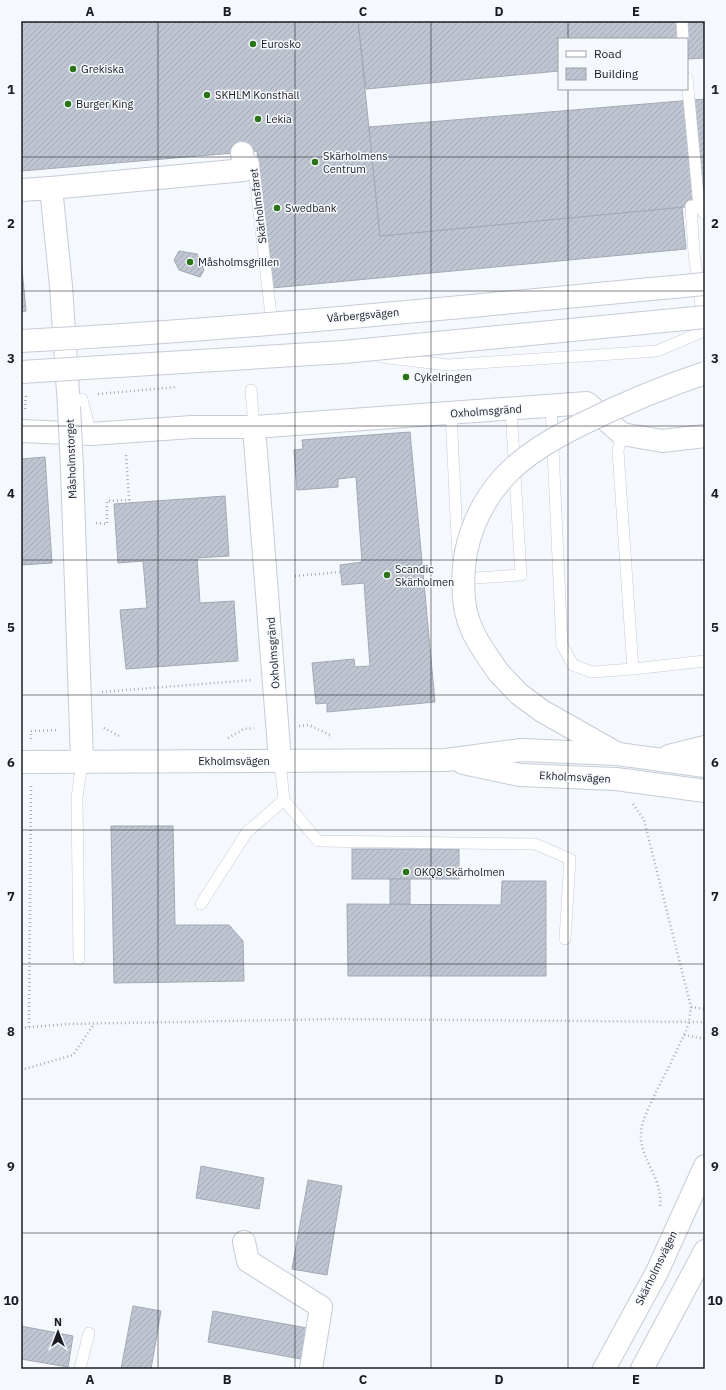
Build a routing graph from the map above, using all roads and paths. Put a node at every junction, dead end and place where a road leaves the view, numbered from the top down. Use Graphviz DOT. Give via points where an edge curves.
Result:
graph roads {
  1 [pos="682,21"];
  2 [pos="683,38"];
  3 [pos="688,90"];
  4 [pos="247,157"];
  5 [pos="51,188"];
  6 [pos="21,190"];
  7 [pos="698,209"];
  8 [pos="705,284"];
  9 [pos="272,324"];
  10 [pos="705,326"];
  11 [pos="21,341"];
  12 [pos="344,352"];
  13 [pos="21,372"];
  14 [pos="705,373"];
  15 [pos="251,390"];
  16 [pos="76,403"];
  17 [pos="551,406"];
  18 [pos="511,409"];
  19 [pos="451,413"];
  20 [pos="254,427"];
  21 [pos="21,431"];
  22 [pos="125,431"];
  23 [pos="91,434"];
  24 [pos="622,434"];
  25 [pos="705,436"];
  26 [pos="107,524"];
  27 [pos="340,572"];
  28 [pos="295,576"];
  29 [pos="705,661"];
  30 [pos="633,669"];
  31 [pos="274,679"];
  32 [pos="109,692"];
  33 [pos="278,726"];
  34 [pos="81,730"];
  35 [pos="128,737"];
  36 [pos="226,739"];
  37 [pos="705,747"];
  38 [pos="618,754"];
  39 [pos="659,759"];
  40 [pos="329,760"];
  41 [pos="446,760"];
  42 [pos="82,761"];
  43 [pos="280,761"];
  44 [pos="26,762"];
  45 [pos="705,766"];
  46 [pos="616,779"];
  47 [pos="705,791"];
  48 [pos="284,800"];
  49 [pos="200,904"];
  50 [pos="565,939"];
  51 [pos="79,959"];
  52 [pos="691,1006"];
  53 [pos="705,1009"];
  54 [pos="689,1022"];
  55 [pos="705,1022"];
  56 [pos="94,1024"];
  57 [pos="29,1027"];
  58 [pos="21,1028"];
  59 [pos="684,1035"];
  60 [pos="705,1039"];
  61 [pos="21,1070"];
  62 [pos="705,1166"];
  63 [pos="659,1213"];
  64 [pos="244,1242"];
  65 [pos="705,1252"];
  66 [pos="89,1333"];
  67 [pos="80,1369"];
  68 [pos="311,1369"];
  69 [pos="604,1369"];
  70 [pos="642,1369"];
  1 -- 2 [label="lane"];
  3 -- 7 [label="lane"];
  4 -- 5 [label="main road" via="244,170"];
  4 -- 9 [label="lane, Skärholmsfaret"];
  5 -- 6 [label="main road"];
  5 -- 16 [label="main road, Måsholmstorget"];
  7 -- 10 [label="lane" via="694,253"];
  8 -- 9 [label="main road, Vårbergsvägen, bridge"];
  9 -- 11 [label="main road, Vårbergsvägen, bridge"];
  10 -- 12 [label="main road, bridge"];
  10 -- 12 [label="lane" via="657,352 448,365"];
  12 -- 13 [label="main road, bridge"];
  14 -- 38 [label="main road, bridge" via="660,388 601,414 563,434 521,461 490,496 476,518 468,541 463,585 466,610 472,631 499,673 519,694 542,711"];
  15 -- 20 [label="lane"];
  16 -- 23 [label="lane"];
  16 -- 34 [label="main road, Måsholmstorget, bridge" via="72,468"];
  17 -- 18 [label="main road, Oxholmsgränd"];
  17 -- 24 [label="main road, Oxholmsgränd" via="587,403"];
  17 -- 30 [label="lane" via="562,645 573,665 592,672"];
  18 -- 19 [label="main road, Oxholmsgränd"];
  18 -- 19 [label="lane" via="521,575 458,580"];
  19 -- 20 [label="main road, Oxholmsgränd"];
  20 -- 22 [label="main road, Oxholmsgränd"];
  20 -- 31 [label="main road, Oxholmsgränd"];
  21 -- 23 [label="main road, Oxholmsgränd"];
  22 -- 23 [label="main road, Oxholmsgränd"];
  22 -- 26 [label="path" via="129,500 107,501"];
  24 -- 25 [label="main road" via="662,441"];
  24 -- 30 [label="lane" via="618,451"];
  27 -- 28 [label="path"];
  29 -- 30 [label="lane"];
  31 -- 32 [label="path"];
  31 -- 33 [label="main road, Oxholmsgränd"];
  33 -- 36 [label="path" via="244,729"];
  33 -- 40 [label="path" via="309,725 330,735"];
  33 -- 43 [label="main road, Oxholmsgränd"];
  34 -- 35 [label="path" via="105,728 120,737"];
  34 -- 42 [label="main road, Måsholmstorget"];
  34 -- 44 [label="path" via="31,731"];
  37 -- 39 [label="main road"];
  38 -- 39 [label="main road, Ekholmsvägen"];
  38 -- 41 [label="main road, Ekholmsvägen" via="521,750"];
  39 -- 45 [label="main road, Ekholmsvägen"];
  40 -- 41 [label="main road, Ekholmsvägen"];
  40 -- 43 [label="main road, Ekholmsvägen"];
  41 -- 46 [label="main road, Ekholmsvägen" via="520,775"];
  42 -- 43 [label="main road, Ekholmsvägen"];
  42 -- 44 [label="main road, Ekholmsvägen"];
  42 -- 51 [label="lane" via="77,798"];
  43 -- 48 [label="lane"];
  44 -- 57 [label="path"];
  46 -- 47 [label="main road, Ekholmsvägen"];
  46 -- 52 [label="path" via="644,820"];
  48 -- 49 [label="lane" via="247,832"];
  48 -- 50 [label="lane" via="318,841 535,844 570,859"];
  52 -- 53 [label="path"];
  52 -- 54 [label="path"];
  54 -- 55 [label="path"];
  54 -- 56 [label="path" via="335,1019"];
  54 -- 59 [label="path"];
  56 -- 57 [label="path"];
  56 -- 61 [label="path" via="72,1055"];
  57 -- 58 [label="path"];
  59 -- 60 [label="path"];
  59 -- 63 [label="path" via="649,1108 641,1131 645,1157 659,1187"];
  62 -- 69 [label="main road, Skärholmsvägen" via="657,1272"];
  64 -- 68 [label="main road" via="248,1261 321,1307"];
  65 -- 70 [label="main road"];
  66 -- 67 [label="lane"];
}
